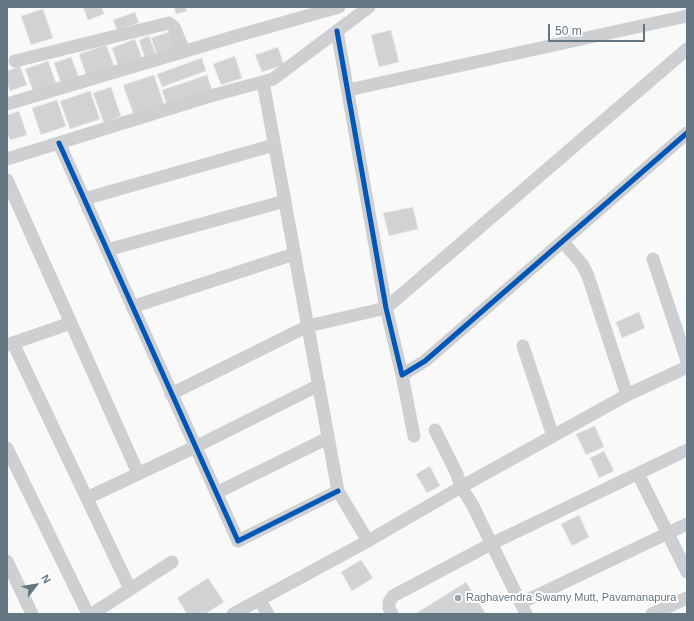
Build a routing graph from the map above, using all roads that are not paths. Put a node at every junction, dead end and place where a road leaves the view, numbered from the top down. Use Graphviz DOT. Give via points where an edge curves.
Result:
graph roads {
  1 [pos="339,7"];
  2 [pos="369,7"];
  3 [pos="687,16"];
  4 [pos="337,31"];
  5 [pos="687,49"];
  6 [pos="184,51"];
  7 [pos="15,61"];
  8 [pos="263,82"];
  9 [pos="348,90"];
  10 [pos="7,104"];
  11 [pos="687,133"];
  12 [pos="59,143"];
  13 [pos="274,144"];
  14 [pos="7,159"];
  15 [pos="7,180"];
  16 [pos="84,199"];
  17 [pos="285,201"];
  18 [pos="563,242"];
  19 [pos="107,250"];
  20 [pos="294,254"];
  21 [pos="653,259"];
  22 [pos="132,307"];
  23 [pos="386,308"];
  24 [pos="71,323"];
  25 [pos="308,326"];
  26 [pos="10,344"];
  27 [pos="523,346"];
  28 [pos="687,361"];
  29 [pos="687,367"];
  30 [pos="402,375"];
  31 [pos="319,385"];
  32 [pos="171,394"];
  33 [pos="627,395"];
  34 [pos="435,430"];
  35 [pos="414,436"];
  36 [pos="553,436"];
  37 [pos="328,438"];
  38 [pos="195,447"];
  39 [pos="7,448"];
  40 [pos="687,450"];
  41 [pos="138,473"];
  42 [pos="638,474"];
  43 [pos="461,487"];
  44 [pos="338,490"];
  45 [pos="216,494"];
  46 [pos="87,498"];
  47 [pos="687,524"];
  48 [pos="668,533"];
  49 [pos="368,541"];
  50 [pos="491,544"];
  51 [pos="7,561"];
  52 [pos="172,562"];
  53 [pos="687,572"];
  54 [pos="130,589"];
  55 [pos="687,598"];
  56 [pos="259,600"];
  57 [pos="524,609"];
  58 [pos="32,614"];
  59 [pos="88,614"];
  60 [pos="92,614"];
  61 [pos="233,614"];
  62 [pos="268,614"];
  63 [pos="392,614"];
  64 [pos="652,614"];
  1 -- 6 [label="street"];
  2 -- 4 [label="street"];
  3 -- 9 [label="street"];
  4 -- 8 [label="street" via="273,79"];
  4 -- 9 [label="street"];
  5 -- 23 [label="street"];
  6 -- 7 [label="street" via="174,27 169,23"];
  6 -- 10 [label="street"];
  8 -- 12 [label="street"];
  8 -- 13 [label="street"];
  9 -- 23 [label="street"];
  11 -- 18 [label="street"];
  12 -- 14 [label="street"];
  12 -- 16 [label="street"];
  13 -- 16 [label="street"];
  13 -- 17 [label="street"];
  15 -- 24 [label="street"];
  16 -- 19 [label="street"];
  17 -- 19 [label="street"];
  17 -- 20 [label="street"];
  18 -- 30 [label="street" via="425,361"];
  18 -- 33 [label="street" via="582,264 588,276"];
  19 -- 22 [label="street"];
  20 -- 22 [label="street"];
  20 -- 25 [label="street"];
  21 -- 28 [label="street"];
  22 -- 32 [label="street"];
  23 -- 25 [label="street"];
  23 -- 30 [label="street"];
  24 -- 26 [label="street"];
  24 -- 41 [label="street"];
  25 -- 31 [label="street"];
  25 -- 32 [label="street"];
  26 -- 46 [label="street"];
  27 -- 36 [label="street"];
  29 -- 33 [label="street"];
  30 -- 35 [label="street"];
  31 -- 37 [label="street"];
  31 -- 38 [label="street"];
  32 -- 38 [label="street"];
  33 -- 36 [label="street"];
  34 -- 43 [label="street"];
  36 -- 43 [label="street"];
  37 -- 44 [label="street"];
  37 -- 45 [label="street"];
  38 -- 41 [label="street"];
  38 -- 45 [label="street"];
  39 -- 59 [label="street"];
  40 -- 42 [label="street"];
  41 -- 46 [label="street"];
  42 -- 48 [label="street"];
  42 -- 50 [label="street"];
  43 -- 49 [label="street"];
  43 -- 50 [label="street"];
  44 -- 45 [label="street" via="238,541"];
  44 -- 49 [label="street"];
  46 -- 54 [label="street"];
  47 -- 48 [label="street"];
  48 -- 53 [label="street"];
  48 -- 57 [label="street"];
  49 -- 56 [label="street"];
  50 -- 57 [label="street"];
  50 -- 63 [label="street" via="393,596 389,602"];
  51 -- 58 [label="street"];
  52 -- 54 [label="street"];
  54 -- 60 [label="street"];
  55 -- 64 [label="street"];
  56 -- 61 [label="street"];
  56 -- 62 [label="street"];
}
